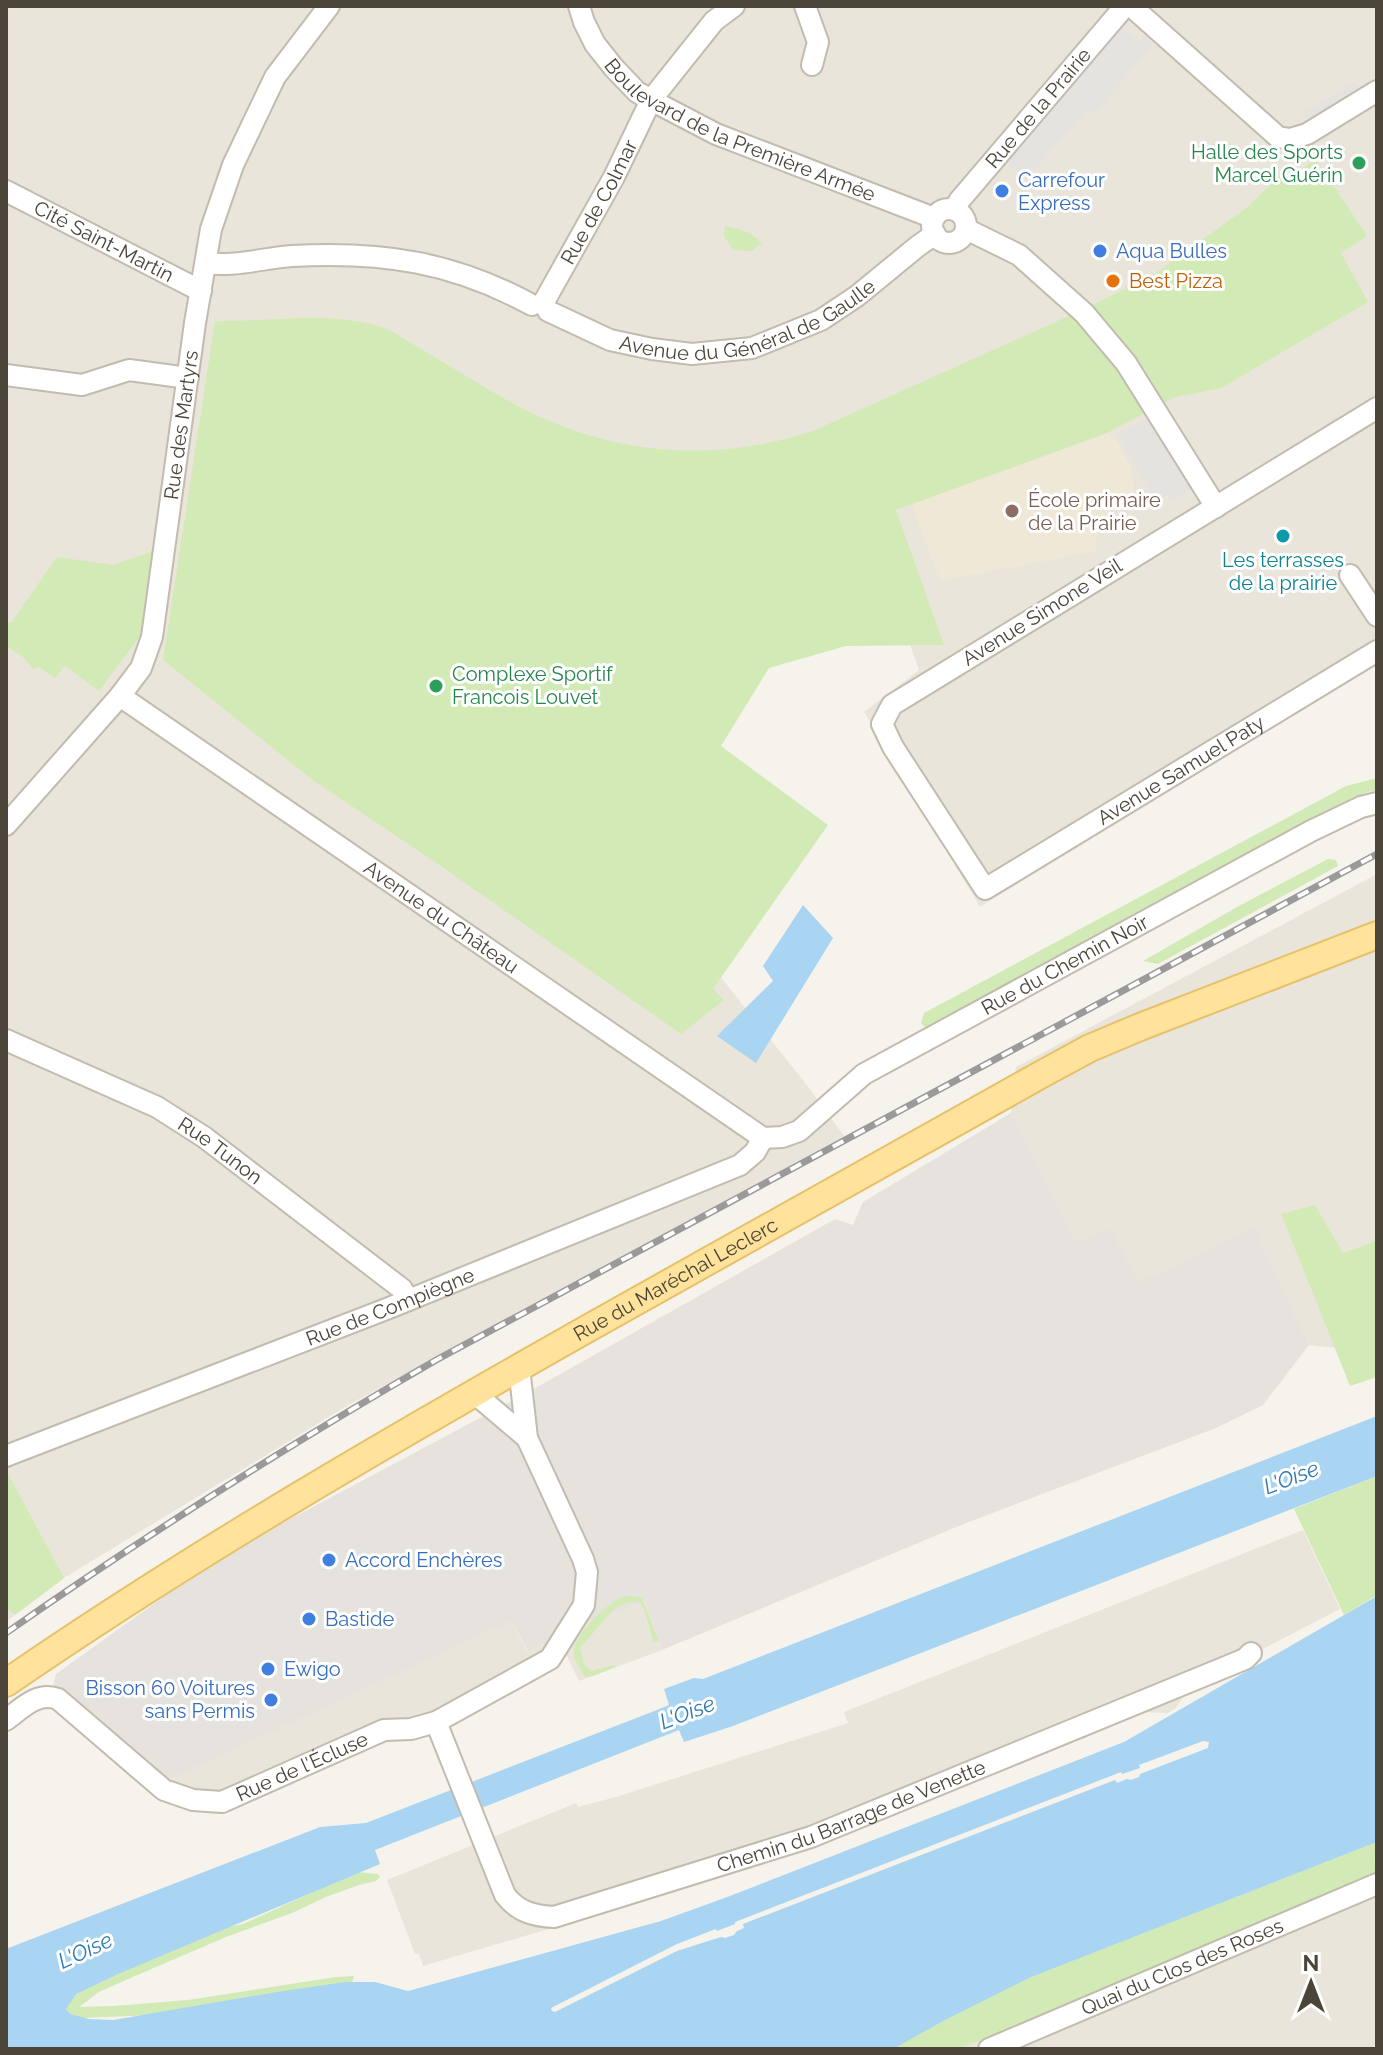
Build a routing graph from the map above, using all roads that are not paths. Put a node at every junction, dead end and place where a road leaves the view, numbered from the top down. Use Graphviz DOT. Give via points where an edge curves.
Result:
graph roads {
  1 [pos="329,6"];
  2 [pos="579,6"];
  3 [pos="734,6"];
  4 [pos="805,6"];
  5 [pos="1128,6"];
  6 [pos="812,65"];
  7 [pos="1377,91"];
  8 [pos="651,100"];
  9 [pos="6,191"];
  10 [pos="955,210"];
  11 [pos="934,226"];
  12 [pos="966,229"];
  13 [pos="206,263"];
  14 [pos="201,291"];
  15 [pos="542,306"];
  16 [pos="6,375"];
  17 [pos="188,378"];
  18 [pos="1377,408"];
  19 [pos="1216,507"];
  20 [pos="1350,575"];
  21 [pos="1377,616"];
  22 [pos="1377,651"];
  23 [pos="120,696"];
  24 [pos="1377,803"];
  25 [pos="6,825"];
  26 [pos="985,889"];
  27 [pos="1377,935"];
  28 [pos="6,1040"];
  29 [pos="763,1138"];
  30 [pos="408,1300"];
  31 [pos="519,1367"];
  32 [pos="474,1393"];
  33 [pos="524,1408"];
  34 [pos="505,1419"];
  35 [pos="527,1438"];
  36 [pos="6,1456"];
  37 [pos="1251,1653"];
  38 [pos="6,1683"];
  39 [pos="6,1720"];
  40 [pos="436,1722"];
  41 [pos="1377,1884"];
  42 [pos="989,2049"];
  1 -- 13 [label="street, Rue des Martyrs" via="275,77 233,165 211,229"];
  2 -- 8 [label="street, Boulevard de la Première Armée" via="595,44 629,84"];
  3 -- 8 [label="street, Rue de Colmar" via="714,21"];
  4 -- 6 [label="street" via="818,42"];
  5 -- 7 [label="street" via="1278,137 1307,134"];
  5 -- 10 [label="street, Rue de la Prairie"];
  8 -- 11 [label="street, Boulevard de la Première Armée" via="716,134"];
  8 -- 15 [label="street, Rue de Colmar"];
  9 -- 14 [label="street, Cité Saint-Martin"];
  10 -- 11 [label="street" via="940,212"];
  10 -- 12 [label="street" via="962,214"];
  11 -- 12 [label="street" via="942,241 952,242"];
  11 -- 15 [label="street, Avenue du Général de Gaulle" via="857,296 821,320 752,348 692,354 652,349 610,340"];
  12 -- 19 [label="street" via="1019,255 1084,313 1126,363"];
  13 -- 14 [label="street, Rue des Martyrs"];
  13 -- 15 [label="street, Avenue du Général de Gaulle" via="358,254 405,260 475,278"];
  14 -- 17 [label="street, Rue des Martyrs"];
  16 -- 17 [label="street" via="82,385 129,370"];
  17 -- 23 [label="street, Rue des Martyrs" via="152,637 141,668"];
  18 -- 19 [label="street, Avenue Simone Veil"];
  19 -- 26 [label="street, Avenue Simone Veil" via="892,705 882,724 893,747"];
  20 -- 21 [label="street"];
  22 -- 26 [label="street, Avenue Samuel Paty"];
  23 -- 25 [label="street, Rue des Martyrs"];
  23 -- 29 [label="street, Avenue du Château"];
  24 -- 29 [label="street, Rue du Chemin Noir" via="1311,831 864,1074 799,1131"];
  27 -- 31 [label="main road, Rue du Maréchal Leclerc" via="1090,1048"];
  28 -- 30 [label="street, Rue Tunon" via="157,1107 204,1137 402,1289"];
  29 -- 30 [label="street, Rue de Compiègne" via="740,1165"];
  30 -- 36 [label="street, Rue de Compiègne"];
  31 -- 32 [label="main road, Rue du Maréchal Leclerc"];
  31 -- 33 [label="street"];
  32 -- 34 [label="street, Rue de l'Écluse"];
  32 -- 38 [label="main road, Rue du Maréchal Leclerc" via="246,1527"];
  33 -- 34 [label="street"];
  33 -- 35 [label="street"];
  34 -- 35 [label="street, Rue de l'Écluse"];
  35 -- 40 [label="street, Rue de l'Écluse" via="583,1559 584,1605 550,1659"];
  37 -- 40 [label="street, Chemin du Barrage de Venette" via="811,1837 554,1917 526,1913 512,1904 499,1883"];
  39 -- 40 [label="street, Rue de l'Écluse" via="48,1695 164,1790 222,1802 384,1730"];
  41 -- 42 [label="street, Quai du Clos des Roses"];
}
